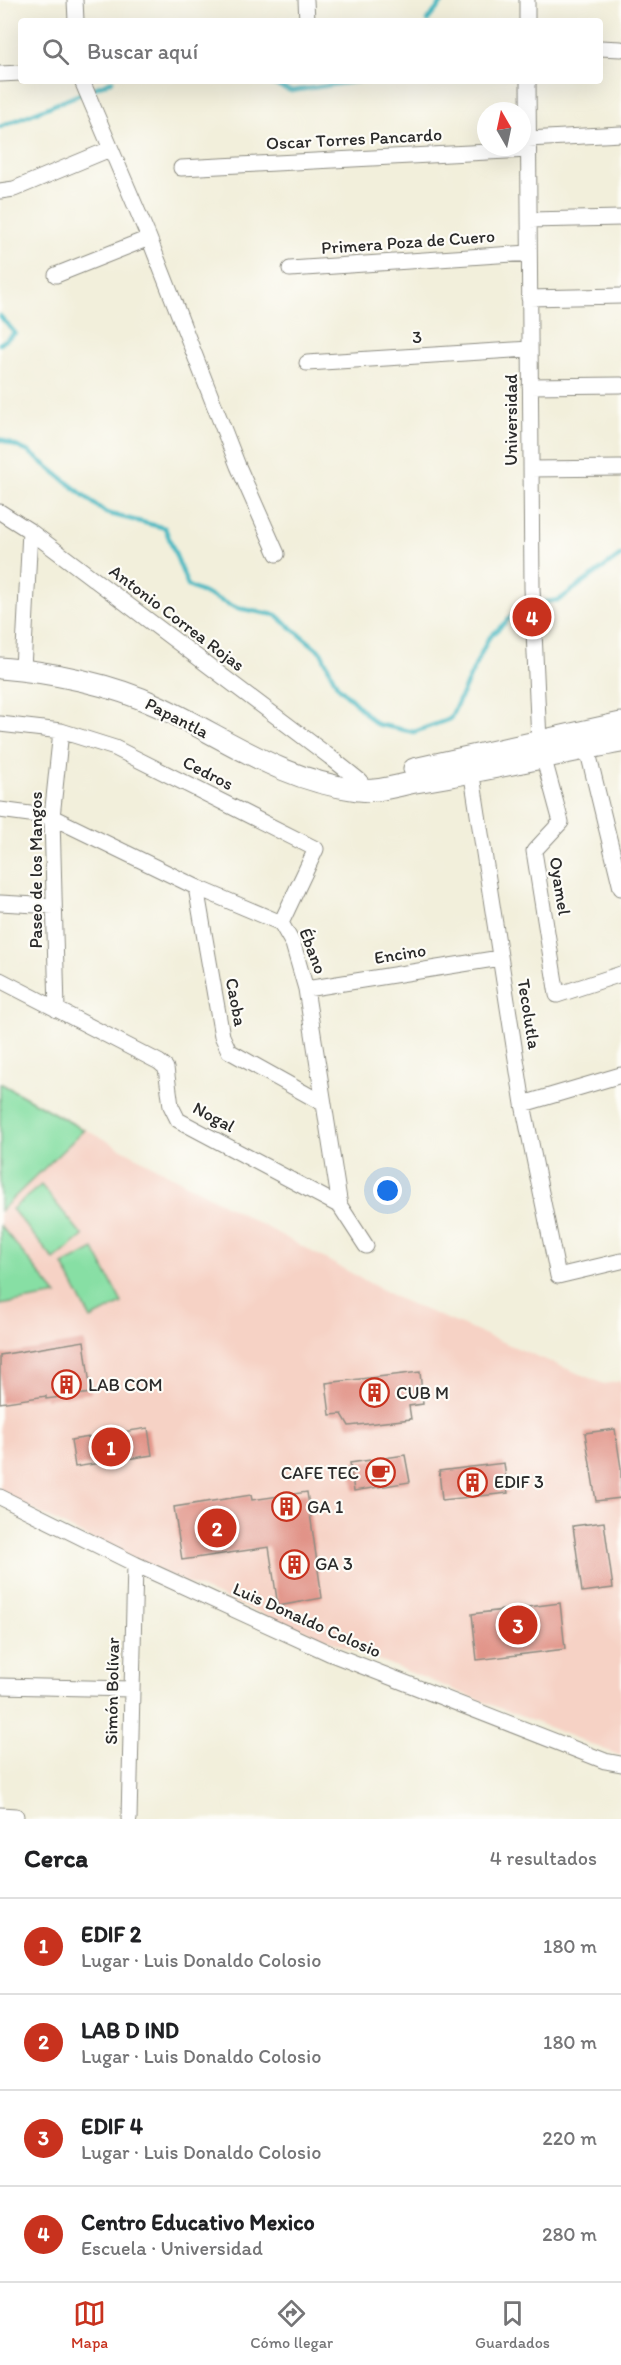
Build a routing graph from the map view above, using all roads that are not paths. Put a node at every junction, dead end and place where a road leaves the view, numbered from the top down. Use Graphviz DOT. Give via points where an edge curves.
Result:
graph roads {
  1 [pos="75,0"];
  2 [pos="306,0"];
  3 [pos="527,0"];
  4 [pos="76,18"];
  5 [pos="307,18"];
  6 [pos="527,18"];
  7 [pos="603,48"];
  8 [pos="621,48"];
  9 [pos="18,73"];
  10 [pos="0,74"];
  11 [pos="83,84"];
  12 [pos="528,84"];
  13 [pos="528,102"];
  14 [pos="621,134"];
  15 [pos="531,144"];
  16 [pos="477,148"];
  17 [pos="110,149"];
  18 [pos="528,156"];
  19 [pos="181,168"];
  20 [pos="0,191"];
  21 [pos="621,218"];
  22 [pos="529,220"];
  23 [pos="149,238"];
  24 [pos="529,253"];
  25 [pos="290,269"];
  26 [pos="56,275"];
  27 [pos="621,296"];
  28 [pos="530,298"];
  29 [pos="530,349"];
  30 [pos="307,363"];
  31 [pos="621,385"];
  32 [pos="530,386"];
  33 [pos="621,468"];
  34 [pos="531,469"];
  35 [pos="0,512"];
  36 [pos="30,531"];
  37 [pos="277,554"];
  38 [pos="0,668"];
  39 [pos="23,669"];
  40 [pos="621,723"];
  41 [pos="0,724"];
  42 [pos="61,731"];
  43 [pos="585,740"];
  44 [pos="621,742"];
  45 [pos="541,750"];
  46 [pos="330,757"];
  47 [pos="471,765"];
  48 [pos="308,781"];
  49 [pos="356,787"];
  50 [pos="0,810"];
  51 [pos="52,817"];
  52 [pos="196,887"];
  53 [pos="621,888"];
  54 [pos="0,903"];
  55 [pos="54,906"];
  56 [pos="281,923"];
  57 [pos="500,958"];
  58 [pos="621,974"];
  59 [pos="0,980"];
  60 [pos="306,989"];
  61 [pos="57,1010"];
  62 [pos="621,1075"];
  63 [pos="324,1104"];
  64 [pos="523,1104"];
  65 [pos="340,1206"];
  66 [pos="366,1246"];
  67 [pos="621,1261"];
  68 [pos="0,1497"];
  69 [pos="135,1564"];
  70 [pos="0,1686"];
  71 [pos="130,1689"];
  72 [pos="621,1764"];
  73 [pos="129,1819"];
  1 -- 4 [label="street"];
  2 -- 5 [label="street"];
  3 -- 6 [label="street"];
  7 -- 8 [label="street"];
  9 -- 10 [label="street"];
  11 -- 17 [label="street"];
  12 -- 13 [label="street, Universidad"];
  14 -- 15 [label="street, Oscar Torres Pancardo"];
  16 -- 19 [label="street, Oscar Torres Pancardo"];
  17 -- 20 [label="street" via="14,189"];
  17 -- 23 [label="street"];
  18 -- 22 [label="street, Universidad"];
  21 -- 22 [label="street"];
  22 -- 24 [label="street, Universidad"];
  23 -- 26 [label="street"];
  23 -- 37 [label="street" via="237,466"];
  24 -- 25 [label="street, Primera Poza de Cuero"];
  24 -- 28 [label="street, Universidad"];
  27 -- 28 [label="street"];
  28 -- 29 [label="street, Universidad"];
  29 -- 30 [label="street, 3"];
  29 -- 32 [label="street, Universidad"];
  31 -- 32 [label="street"];
  32 -- 34 [label="street, Universidad"];
  33 -- 34 [label="street"];
  34 -- 45 [label="street, Universidad" via="533,621"];
  35 -- 36 [label="street, Antonio Correa Rojas"];
  36 -- 39 [label="street"];
  36 -- 46 [label="street, Antonio Correa Rojas"];
  38 -- 39 [label="street, Papantla"];
  39 -- 48 [label="street, Papantla" via="103,686 158,706 245,754"];
  40 -- 43 [label="street, Papantla"];
  41 -- 42 [label="street, Cedros"];
  42 -- 51 [label="street, Paseo de los Mangos"];
  42 -- 56 [label="street, Cedros" via="115,748 316,849"];
  43 -- 44 [label="street, Papantla"];
  43 -- 45 [label="street, Papantla"];
  43 -- 53 [label="street"];
  45 -- 47 [label="street, Papantla"];
  45 -- 58 [label="street, Oyamel" via="561,822 534,851 557,995"];
  46 -- 48 [label="street" via="325,770"];
  46 -- 49 [label="street, Antonio Correa Rojas"];
  47 -- 49 [label="street, Papantla"];
  47 -- 57 [label="street, Tecolutla"];
  48 -- 49 [label="street, Papantla"];
  50 -- 51 [label="street, Ébano"];
  51 -- 52 [label="street, Ébano"];
  51 -- 55 [label="street, Paseo de los Mangos"];
  52 -- 56 [label="street, Ébano"];
  52 -- 63 [label="street, Caoba" via="222,1036 229,1051"];
  54 -- 55 [label="street"];
  55 -- 61 [label="street, Paseo de los Mangos"];
  56 -- 60 [label="street, Ébano" via="293,944"];
  57 -- 60 [label="street, Encino"];
  57 -- 64 [label="street, Tecolutla"];
  59 -- 61 [label="street, Nogal"];
  60 -- 63 [label="street, Ébano"];
  61 -- 65 [label="street, Nogal" via="166,1068 171,1106 178,1120"];
  62 -- 64 [label="street"];
  63 -- 65 [label="street, Ébano"];
  64 -- 67 [label="street, Tecolutla" via="558,1276"];
  65 -- 66 [label="street, Nogal"];
  68 -- 69 [label="street, Luis Donaldo Colosio"];
  69 -- 71 [label="street, Simón Bolívar"];
  69 -- 72 [label="street, Luis Donaldo Colosio" via="329,1653"];
  70 -- 71 [label="street"];
  71 -- 73 [label="street, Simón Bolívar"];
}
